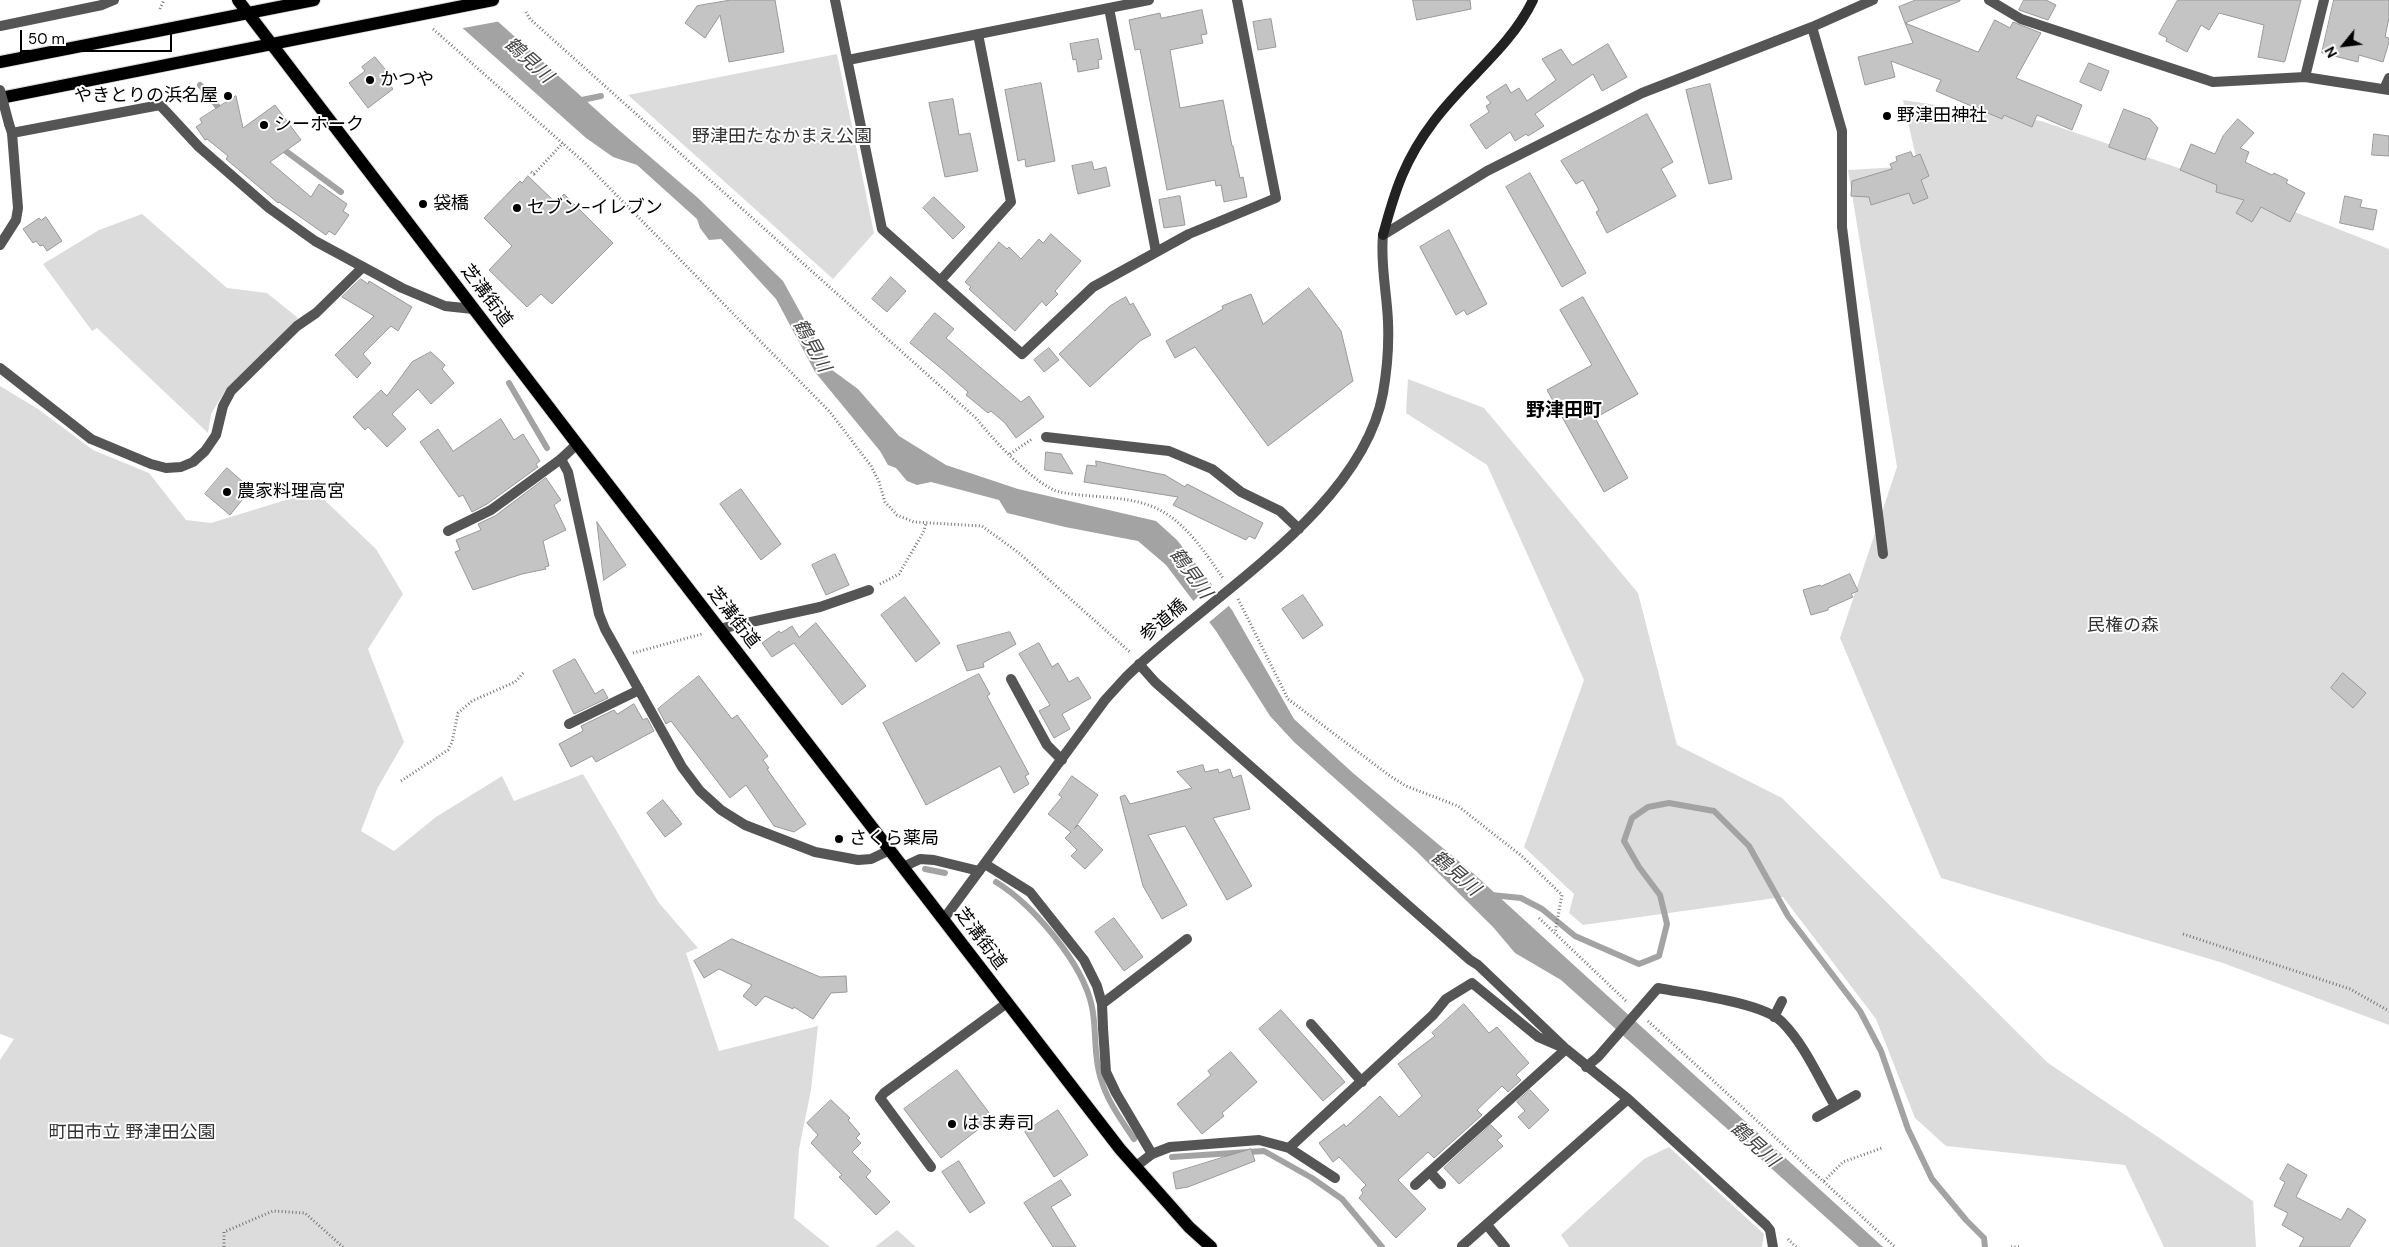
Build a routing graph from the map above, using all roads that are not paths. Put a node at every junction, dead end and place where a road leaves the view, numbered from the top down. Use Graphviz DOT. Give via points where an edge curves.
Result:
graph roads {
  1 [pos="114,0"];
  2 [pos="238,0"];
  3 [pos="314,0"];
  4 [pos="493,0"];
  5 [pos="835,0"];
  6 [pos="1149,0"];
  7 [pos="1237,0"];
  8 [pos="1533,0"];
  9 [pos="1873,0"];
  10 [pos="1989,0"];
  11 [pos="2324,0"];
  12 [pos="1109,8"];
  13 [pos="248,12"];
  14 [pos="0,26"];
  15 [pos="1812,27"];
  16 [pos="978,34"];
  17 [pos="272,45"];
  18 [pos="848,60"];
  19 [pos="0,62"];
  20 [pos="2305,76"];
  21 [pos="2389,78"];
  22 [pos="0,90"];
  23 [pos="2386,90"];
  24 [pos="0,98"];
  25 [pos="10,128"];
  26 [pos="1383,235"];
  27 [pos="0,245"];
  28 [pos="1156,252"];
  29 [pos="363,267"];
  30 [pos="940,281"];
  31 [pos="473,309"];
  32 [pos="0,368"];
  33 [pos="1046,437"];
  34 [pos="577,444"];
  35 [pos="561,459"];
  36 [pos="1300,529"];
  37 [pos="448,531"];
  38 [pos="1883,554"];
  39 [pos="869,590"];
  40 [pos="719,629"];
  41 [pos="1143,660"];
  42 [pos="1011,679"];
  43 [pos="640,690"];
  44 [pos="569,724"];
  45 [pos="1062,760"];
  46 [pos="890,850"];
  47 [pos="903,867"];
  48 [pos="982,868"];
  49 [pos="943,920"];
  50 [pos="1187,939"];
  51 [pos="1782,1001"];
  52 [pos="1007,1003"];
  53 [pos="1102,1004"];
  54 [pos="1774,1017"];
  55 [pos="1311,1024"];
  56 [pos="1566,1049"];
  57 [pos="1586,1066"];
  58 [pos="1362,1082"];
  59 [pos="1856,1094"];
  60 [pos="1628,1099"];
  61 [pos="1835,1106"];
  62 [pos="1817,1116"];
  63 [pos="1289,1148"];
  64 [pos="1152,1154"];
  65 [pos="931,1167"];
  66 [pos="1135,1167"];
  67 [pos="1430,1172"];
  68 [pos="1335,1178"];
  69 [pos="1441,1184"];
  70 [pos="1415,1185"];
  71 [pos="1487,1225"];
  72 [pos="1462,1246"];
  73 [pos="1211,1247"];
  74 [pos="1505,1247"];
  75 [pos="1773,1247"];
  1 -- 14 [label="street"];
  2 -- 13 [label="main road, 芝溝街道"];
  3 -- 13 [label="main road"];
  4 -- 17 [label="main road"];
  5 -- 18 [label="street"];
  6 -- 12 [label="street"];
  7 -- 28 [label="street" via="1276,198 1189,234"];
  8 -- 26 [label="street" via="1511,34 1434,120 1411,153 1395,188"];
  9 -- 15 [label="street"];
  10 -- 20 [label="street" via="2021,19 2213,82"];
  11 -- 20 [label="street"];
  12 -- 16 [label="street"];
  12 -- 28 [label="street"];
  13 -- 17 [label="main road, 芝溝街道"];
  13 -- 19 [label="main road"];
  15 -- 26 [label="street" via="1642,93 1487,171"];
  15 -- 38 [label="street" via="1842,131 1842,227"];
  16 -- 18 [label="street"];
  16 -- 30 [label="street" via="1011,202"];
  17 -- 24 [label="main road"];
  17 -- 31 [label="main road, 芝溝街道"];
  18 -- 30 [label="street" via="882,229"];
  20 -- 23 [label="street"];
  21 -- 23 [label="street"];
  22 -- 25 [label="street, bridge"];
  25 -- 27 [label="street" via="18,208 16,220"];
  25 -- 29 [label="street" via="160,105 199,147 268,208 314,241"];
  26 -- 36 [label="street, 参道橋" via="1388,322 1383,395 1369,435 1345,476 1333,494"];
  28 -- 30 [label="street" via="1093,287 1022,354"];
  29 -- 31 [label="street" via="445,306"];
  29 -- 32 [label="street" via="231,391 211,443 193,462 181,467 150,464 91,439"];
  31 -- 34 [label="main road, 芝溝街道"];
  33 -- 36 [label="street" via="1168,451 1212,469 1241,492 1280,511"];
  34 -- 35 [label="street"];
  34 -- 40 [label="main road, 芝溝街道"];
  35 -- 37 [label="street" via="491,510"];
  35 -- 43 [label="street" via="568,472 599,614"];
  36 -- 41 [label="street, 参道橋"];
  39 -- 40 [label="street" via="820,607"];
  40 -- 46 [label="main road, 芝溝街道"];
  41 -- 45 [label="street, 参道橋" via="1105,700"];
  41 -- 56 [label="street" via="1177,701 1478,965"];
  42 -- 45 [label="street" via="1047,745"];
  43 -- 44 [label="street"];
  43 -- 46 [label="street" via="682,767 700,791 721,810 745,825 815,852 858,860 871,859"];
  45 -- 48 [label="street, 参道橋"];
  46 -- 47 [label="main road, 芝溝街道"];
  47 -- 48 [label="street" via="920,859"];
  47 -- 49 [label="main road, 芝溝街道"];
  48 -- 49 [label="street, 参道橋"];
  48 -- 53 [label="street" via="1030,892 1084,960"];
  49 -- 52 [label="main road, 芝溝街道"];
  50 -- 53 [label="street"];
  51 -- 54 [label="street"];
  52 -- 65 [label="street" via="880,1098"];
  52 -- 66 [label="main road, 芝溝街道"];
  53 -- 64 [label="street" via="1106,1072"];
  54 -- 57 [label="street" via="1756,1007 1658,988 1598,1057"];
  54 -- 61 [label="street" via="1781,1020 1795,1038"];
  55 -- 58 [label="street"];
  56 -- 57 [label="street"];
  56 -- 58 [label="street" via="1538,1037 1472,983 1446,999"];
  56 -- 67 [label="street"];
  57 -- 60 [label="street"];
  58 -- 63 [label="street"];
  59 -- 61 [label="street"];
  60 -- 71 [label="street"];
  60 -- 75 [label="street" via="1766,1225"];
  61 -- 62 [label="street"];
  63 -- 64 [label="street" via="1259,1140 1236,1140 1170,1147"];
  63 -- 68 [label="street"];
  64 -- 66 [label="street"];
  66 -- 73 [label="main road, 芝溝街道"];
  67 -- 69 [label="street"];
  67 -- 70 [label="street"];
  71 -- 72 [label="street"];
  71 -- 74 [label="street"];
}
